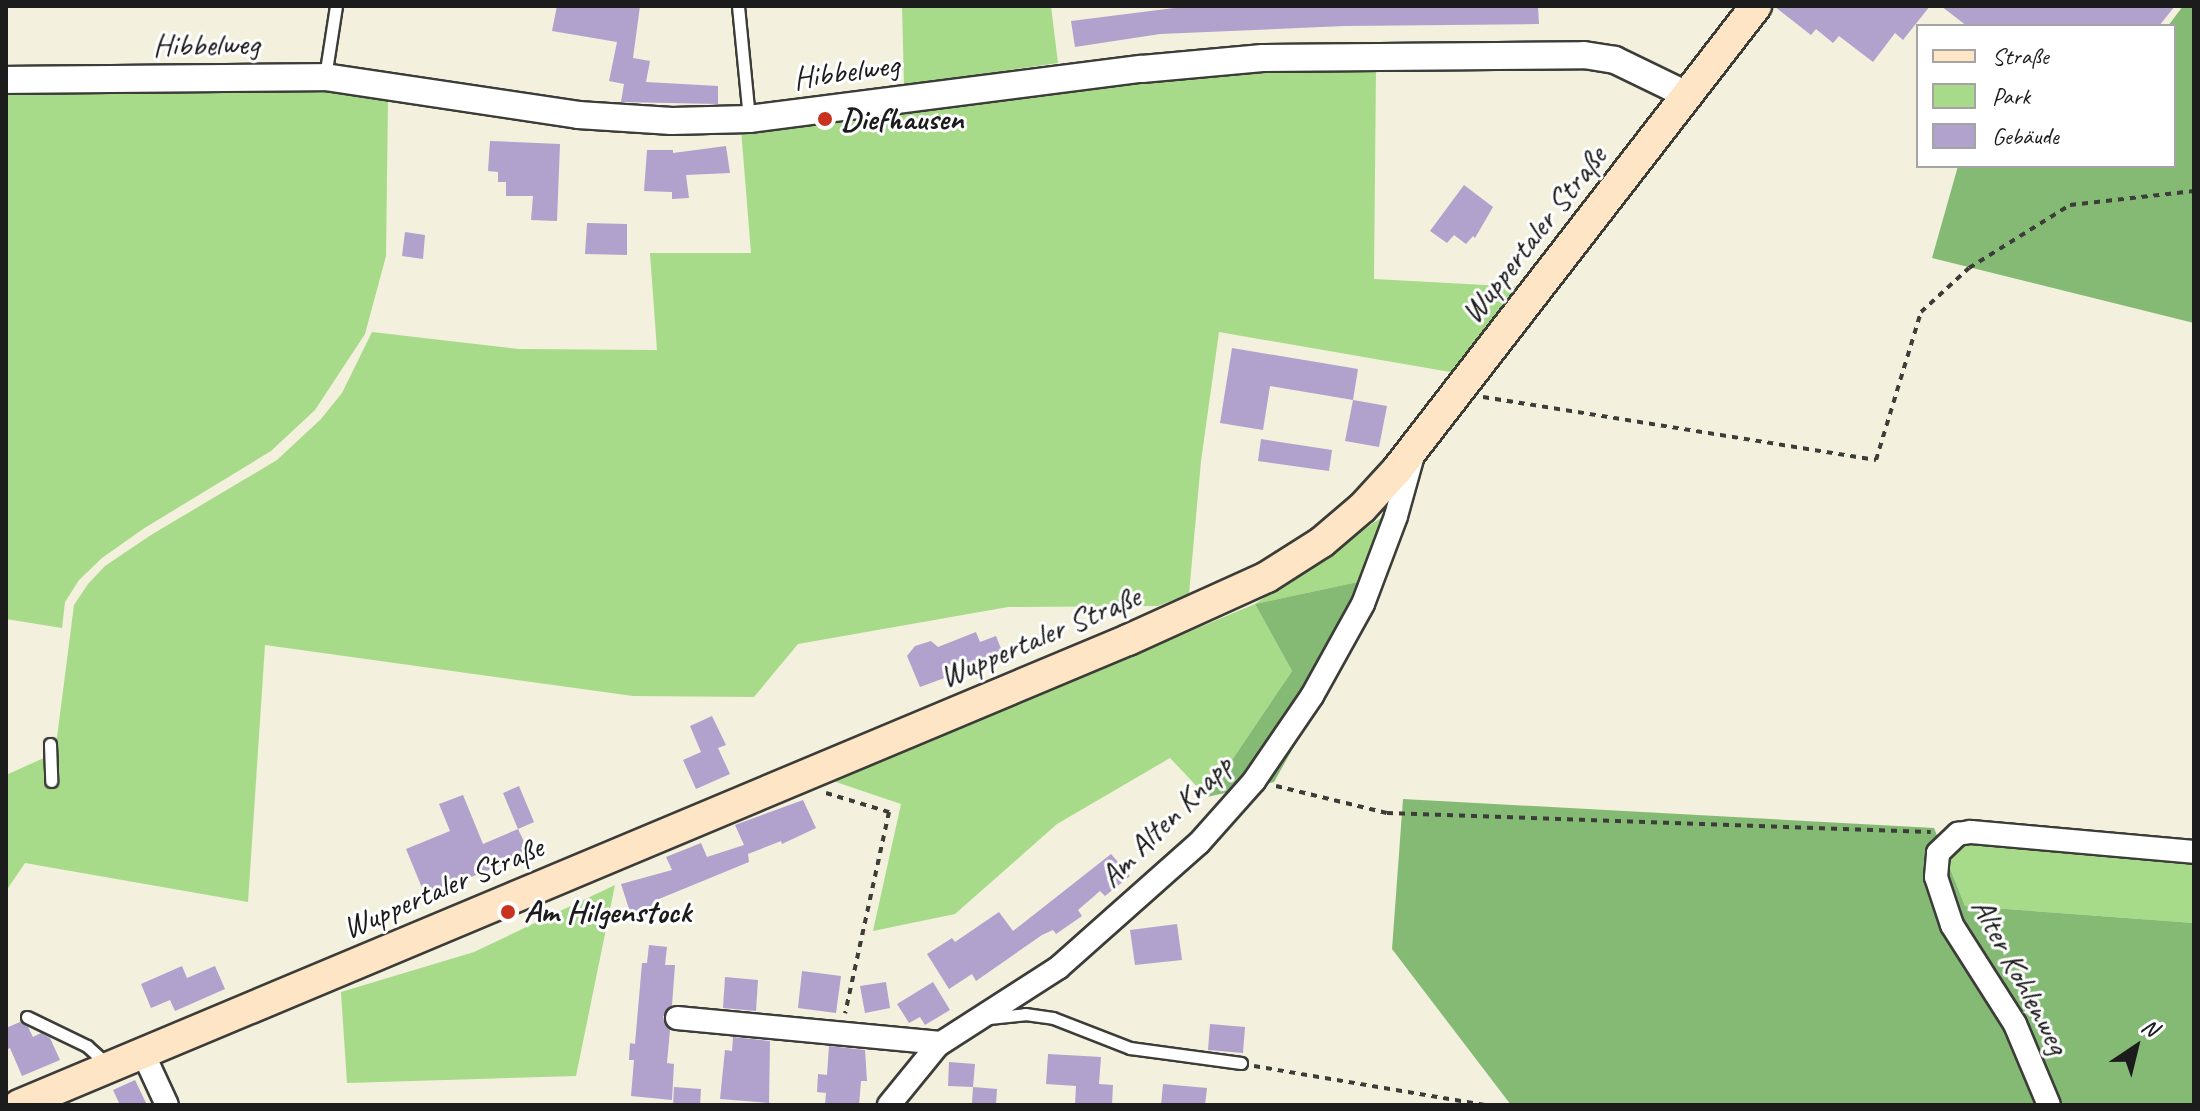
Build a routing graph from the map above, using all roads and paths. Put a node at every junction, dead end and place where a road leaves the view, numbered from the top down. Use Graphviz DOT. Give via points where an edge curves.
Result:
graph roads {
  1 [pos="336,6"];
  2 [pos="738,6"];
  3 [pos="1756,6"];
  4 [pos="325,77"];
  5 [pos="6,80"];
  6 [pos="1687,95"];
  7 [pos="749,119"];
  8 [pos="2194,191"];
  9 [pos="1461,387"];
  10 [pos="1416,447"];
  11 [pos="50,744"];
  12 [pos="51,781"];
  13 [pos="1254,781"];
  14 [pos="790,782"];
  15 [pos="1966,833"];
  16 [pos="2194,852"];
  17 [pos="27,1017"];
  18 [pos="677,1018"];
  19 [pos="975,1020"];
  20 [pos="841,1031"];
  21 [pos="941,1043"];
  22 [pos="143,1053"];
  23 [pos="1241,1063"];
  24 [pos="111,1067"];
  25 [pos="19,1105"];
  26 [pos="167,1105"];
  27 [pos="889,1105"];
  28 [pos="1485,1105"];
  29 [pos="2049,1105"];
  1 -- 4 [label="lane"];
  2 -- 7 [label="lane"];
  3 -- 6 [label="main road, Wuppertaler Straße"];
  4 -- 5 [label="street, Hibbelweg"];
  4 -- 7 [label="street, Hibbelweg" via="611,119"];
  6 -- 7 [label="street, Hibbelweg" via="1605,57 1263,58"];
  6 -- 9 [label="main road, Wuppertaler Straße"];
  8 -- 9 [label="path" via="2070,205 1969,268 1921,312 1876,460 1484,397"];
  9 -- 10 [label="main road, Wuppertaler Straße"];
  10 -- 13 [label="street, Am Alten Knapp" via="1363,604 1312,696"];
  10 -- 14 [label="main road, Wuppertaler Straße" via="1362,508 1322,542 1267,577"];
  11 -- 12 [label="lane"];
  13 -- 15 [label="path" via="1387,813"];
  13 -- 19 [label="street, Am Alten Knapp" via="1199,843 1058,968"];
  14 -- 20 [label="path" via="889,812"];
  14 -- 22 [label="main road, Wuppertaler Straße"];
  15 -- 16 [label="street"];
  15 -- 29 [label="street, Alter Kohlenweg" via="1950,839 1938,853 1936,877 1952,925 2015,1024"];
  17 -- 24 [label="lane" via="87,1046"];
  18 -- 20 [label="street"];
  19 -- 21 [label="street, Am Alten Knapp"];
  19 -- 23 [label="lane" via="1025,1014 1053,1018 1130,1048"];
  20 -- 21 [label="street"];
  21 -- 27 [label="street, Am Alten Knapp"];
  22 -- 24 [label="main road, Wuppertaler Straße"];
  22 -- 26 [label="street"];
  23 -- 28 [label="path"];
  24 -- 25 [label="main road, Wuppertaler Straße"];
}
